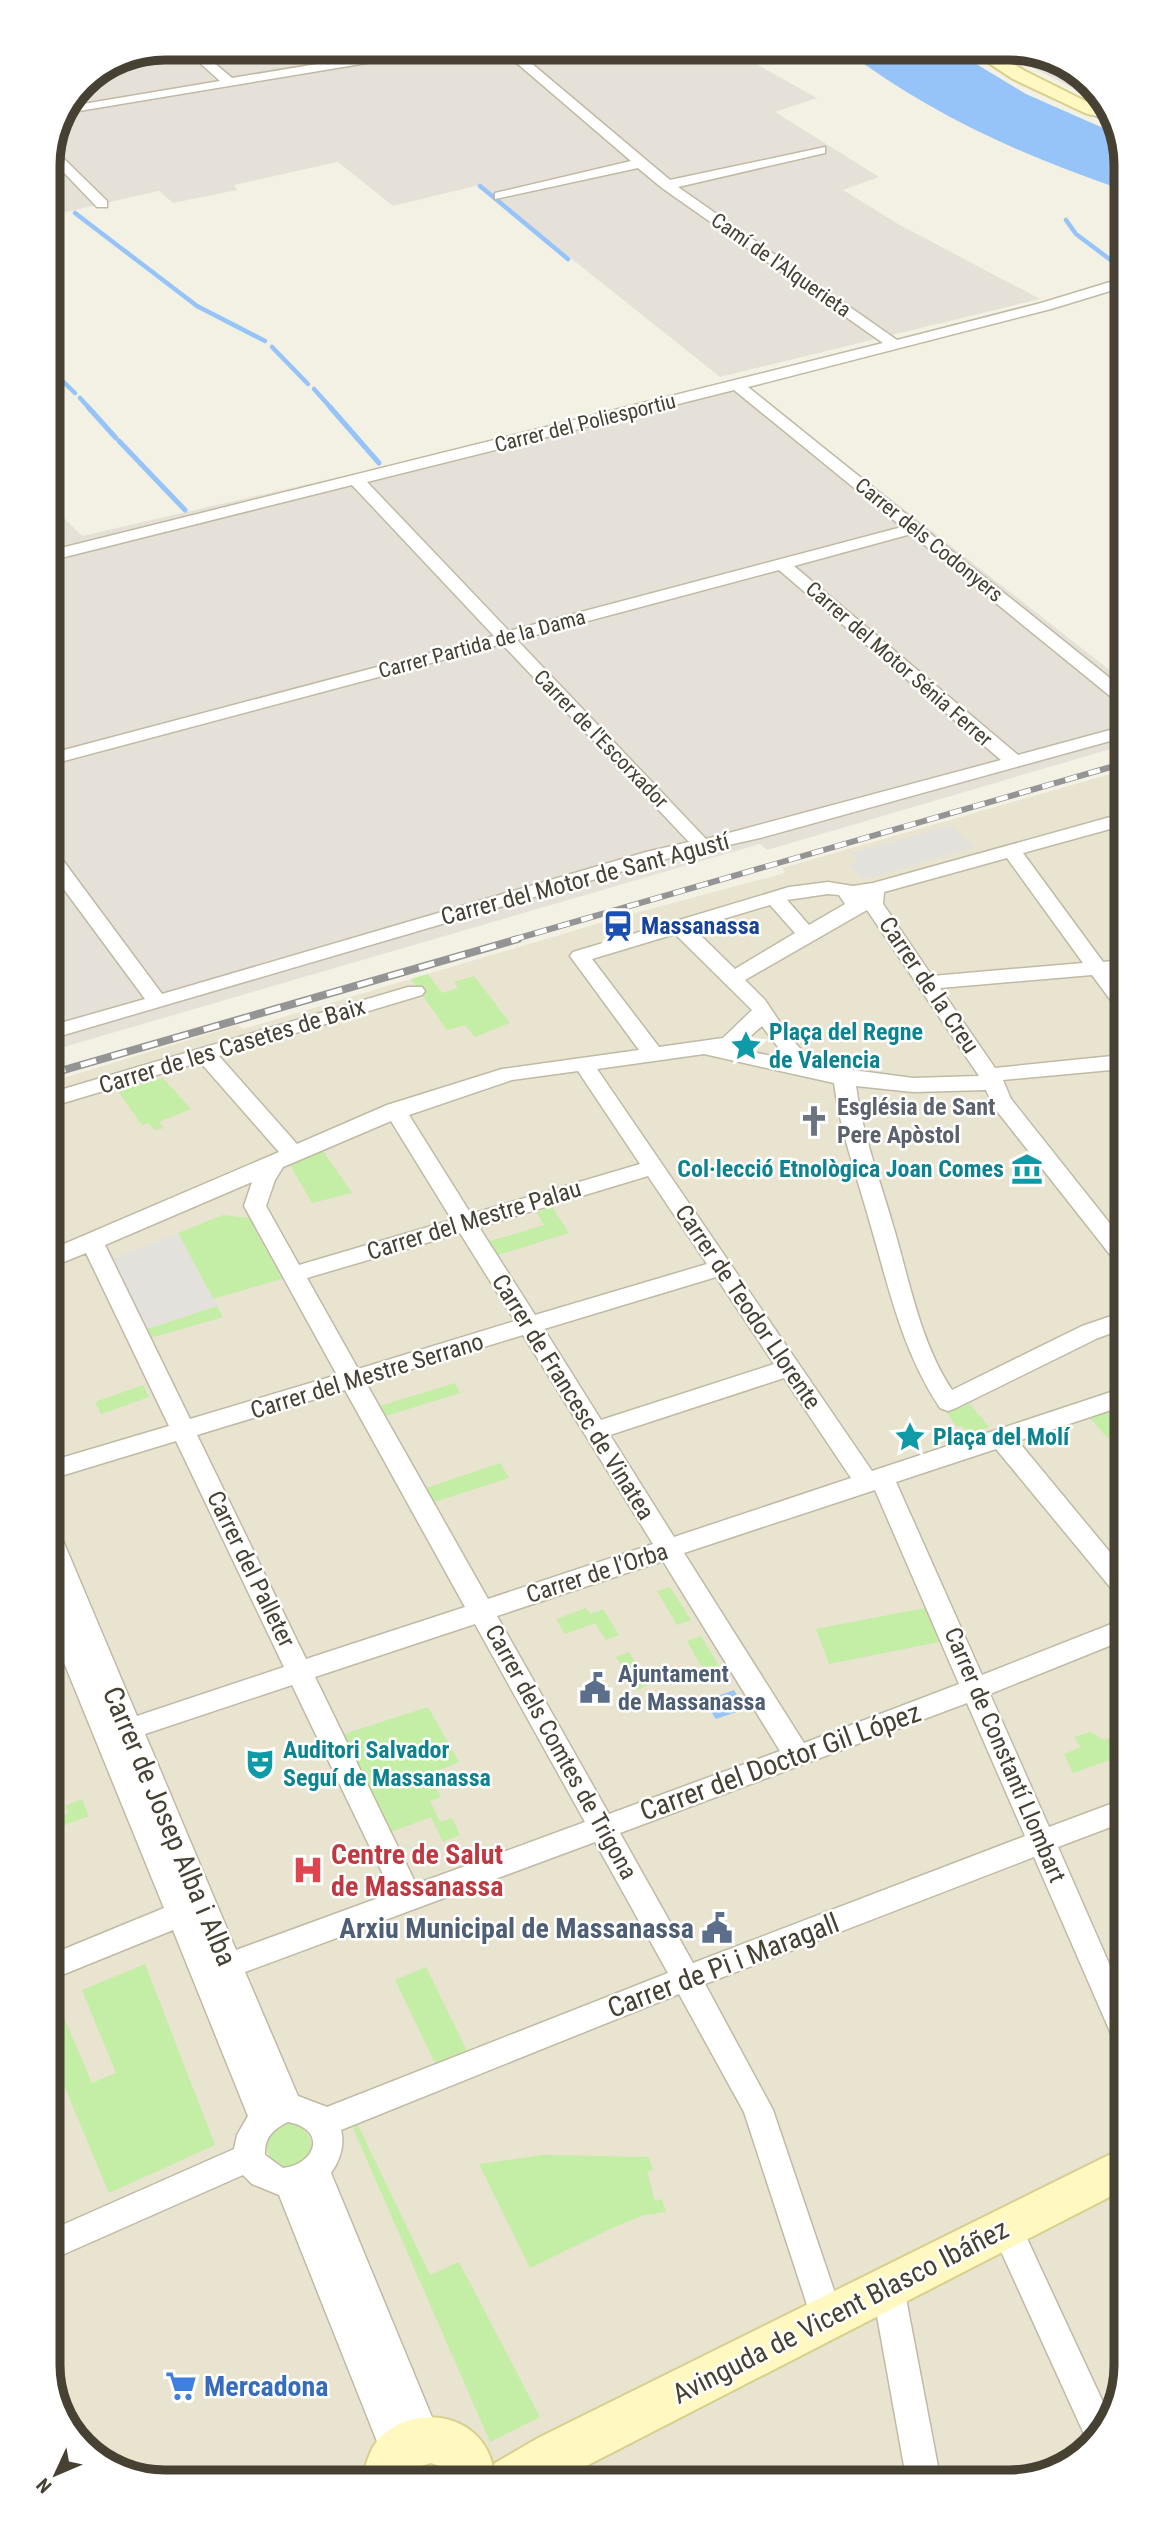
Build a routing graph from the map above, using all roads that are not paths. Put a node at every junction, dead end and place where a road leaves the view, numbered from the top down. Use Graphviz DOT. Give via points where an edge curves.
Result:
graph roads {
  1 [pos="202,59"];
  2 [pos="367,59"];
  3 [pos="519,59"];
  4 [pos="995,60"];
  5 [pos="230,83"];
  6 [pos="76,109"];
  7 [pos="1092,109"];
  8 [pos="1098,111"];
  9 [pos="1100,113"];
  10 [pos="820,150"];
  11 [pos="60,160"];
  12 [pos="641,163"];
  13 [pos="667,185"];
  14 [pos="500,196"];
  15 [pos="102,204"];
  16 [pos="1114,286"];
  17 [pos="894,344"];
  18 [pos="737,385"];
  19 [pos="357,481"];
  20 [pos="915,528"];
  21 [pos="60,553"];
  22 [pos="782,564"];
  23 [pos="504,638"];
  24 [pos="1114,690"];
  25 [pos="1114,734"];
  26 [pos="60,757"];
  27 [pos="1016,764"];
  28 [pos="1114,822"];
  29 [pos="702,845"];
  30 [pos="1011,850"];
  31 [pos="60,869"];
  32 [pos="773,897"];
  33 [pos="862,897"];
  34 [pos="680,928"];
  35 [pos="808,935"];
  36 [pos="1114,967"];
  37 [pos="1099,968"];
  38 [pos="733,979"];
  39 [pos="927,983"];
  40 [pos="1114,990"];
  41 [pos="415,992"];
  42 [pos="158,1001"];
  43 [pos="761,1012"];
  44 [pos="60,1031"];
  45 [pos="732,1049"];
  46 [pos="204,1053"];
  47 [pos="653,1054"];
  48 [pos="583,1063"];
  49 [pos="1114,1063"];
  50 [pos="806,1068"];
  51 [pos="844,1078"];
  52 [pos="992,1079"];
  53 [pos="60,1097"];
  54 [pos="395,1110"];
  55 [pos="285,1158"];
  56 [pos="654,1167"];
  57 [pos="222,1187"];
  58 [pos="255,1206"];
  59 [pos="464,1223"];
  60 [pos="92,1242"];
  61 [pos="1114,1245"];
  62 [pos="60,1255"];
  63 [pos="722,1268"];
  64 [pos="295,1274"];
  65 [pos="530,1327"];
  66 [pos="1111,1330"];
  67 [pos="789,1368"];
  68 [pos="353,1381"];
  69 [pos="1114,1400"];
  70 [pos="184,1431"];
  71 [pos="594,1431"];
  72 [pos="1001,1438"];
  73 [pos="59,1468"];
  74 [pos="875,1480"];
  75 [pos="669,1549"];
  76 [pos="59,1564"];
  77 [pos="1114,1574"];
  78 [pos="482,1611"];
  79 [pos="1114,1633"];
  80 [pos="59,1637"];
  81 [pos="301,1672"];
  82 [pos="977,1689"];
  83 [pos="129,1729"];
  84 [pos="797,1755"];
  85 [pos="1114,1814"];
  86 [pos="602,1825"];
  87 [pos="1043,1842"];
  88 [pos="408,1897"];
  89 [pos="181,1914"];
  90 [pos="59,1964"];
  91 [pos="228,1966"];
  92 [pos="687,1978"];
  93 [pos="1114,2008"];
  94 [pos="276,2113"];
  95 [pos="323,2123"];
  96 [pos="250,2157"];
  97 [pos="1114,2173"];
  98 [pos="302,2176"];
  99 [pos="1006,2227"];
  100 [pos="59,2241"];
  101 [pos="888,2288"];
  102 [pos="827,2317"];
  103 [pos="1096,2423"];
  104 [pos="428,2461"];
  105 [pos="561,2467"];
  106 [pos="922,2470"];
  1 -- 5 [label="street"];
  2 -- 5 [label="street"];
  3 -- 12 [label="street, Camí de l'Alquerieta"];
  4 -- 7 [label="street"];
  5 -- 6 [label="street"];
  7 -- 8 [label="street"];
  7 -- 9 [label="street"];
  10 -- 13 [label="street, Camí de l'Alquerieta"];
  11 -- 15 [label="street"];
  12 -- 13 [label="street, Camí de l'Alquerieta"];
  12 -- 14 [label="street"];
  13 -- 17 [label="street, Camí de l'Alquerieta"];
  16 -- 17 [label="street, Carrer del Poliesportiu"];
  17 -- 18 [label="street, Carrer del Poliesportiu"];
  18 -- 19 [label="street, Carrer del Poliesportiu"];
  18 -- 20 [label="street, Carrer dels Codonyers"];
  19 -- 21 [label="street, Carrer del Poliesportiu"];
  19 -- 23 [label="street, Carrer de l'Escorxador"];
  20 -- 22 [label="street, Carrer Partida de la Dama"];
  20 -- 24 [label="street, Carrer dels Codonyers"];
  22 -- 23 [label="street, Carrer Partida de la Dama"];
  22 -- 27 [label="street, Carrer del Motor Sénia Ferrer"];
  23 -- 26 [label="street, Carrer Partida de la Dama"];
  23 -- 29 [label="street, Carrer de l'Escorxador"];
  25 -- 27 [label="street, Carrer del Motor de Sant Agustí"];
  27 -- 29 [label="street, Carrer del Motor de Sant Agustí"];
  28 -- 30 [label="street"];
  29 -- 42 [label="street, Carrer del Motor de Sant Agustí" via="639,859"];
  30 -- 33 [label="street"];
  30 -- 37 [label="street"];
  31 -- 42 [label="street"];
  32 -- 33 [label="street" via="828,888"];
  32 -- 34 [label="street"];
  32 -- 35 [label="street"];
  33 -- 35 [label="street"];
  33 -- 39 [label="street, Carrer de la Creu"];
  34 -- 38 [label="street"];
  34 -- 47 [label="street" via="580,956"];
  35 -- 38 [label="street"];
  36 -- 37 [label="street"];
  37 -- 39 [label="street"];
  37 -- 40 [label="street"];
  38 -- 43 [label="street"];
  39 -- 52 [label="street, Carrer de la Creu"];
  41 -- 46 [label="street, Carrer de les Casetes de Baix"];
  42 -- 44 [label="street, Carrer del Motor de Sant Agustí"];
  43 -- 45 [label="street"];
  43 -- 50 [label="street"];
  45 -- 47 [label="street"];
  45 -- 50 [label="street"];
  46 -- 53 [label="street, Carrer de les Casetes de Baix"];
  46 -- 55 [label="street"];
  47 -- 48 [label="street"];
  48 -- 54 [label="street" via="509,1074"];
  48 -- 56 [label="street, Carrer de Teodor Llorente"];
  49 -- 52 [label="street" via="999,1074"];
  50 -- 51 [label="street"];
  51 -- 52 [label="street" via="913,1085 978,1085"];
  51 -- 66 [label="street" via="849,1115 910,1320 933,1383 948,1402"];
  52 -- 61 [label="street, Carrer de la Creu" via="1001,1101"];
  54 -- 55 [label="street"];
  54 -- 59 [label="street, Carrer de Francesc de Vinatea"];
  55 -- 57 [label="street"];
  55 -- 58 [label="street" via="264,1179"];
  56 -- 59 [label="street, Carrer del Mestre Palau"];
  56 -- 63 [label="street, Carrer de Teodor Llorente"];
  57 -- 58 [label="street, Carrer dels Comtes de Trigona"];
  57 -- 60 [label="street"];
  58 -- 64 [label="street, Carrer dels Comtes de Trigona"];
  59 -- 64 [label="street, Carrer del Mestre Palau"];
  59 -- 65 [label="street, Carrer de Francesc de Vinatea"];
  60 -- 62 [label="street"];
  60 -- 70 [label="street, Carrer del Palleter"];
  63 -- 65 [label="street, Carrer del Mestre Serrano"];
  63 -- 67 [label="street, Carrer de Teodor Llorente"];
  64 -- 68 [label="street, Carrer dels Comtes de Trigona"];
  65 -- 68 [label="street, Carrer del Mestre Serrano"];
  65 -- 71 [label="street, Carrer de Francesc de Vinatea"];
  67 -- 71 [label="street"];
  67 -- 74 [label="street, Carrer de Teodor Llorente"];
  68 -- 70 [label="street, Carrer del Mestre Serrano"];
  68 -- 78 [label="street, Carrer dels Comtes de Trigona"];
  69 -- 72 [label="street, Carrer de l'Orba"];
  70 -- 73 [label="street, Carrer del Mestre Serrano"];
  70 -- 81 [label="street, Carrer del Palleter"];
  71 -- 75 [label="street, Carrer de Francesc de Vinatea"];
  72 -- 74 [label="street, Carrer de l'Orba"];
  72 -- 77 [label="street"];
  74 -- 75 [label="street, Carrer de l'Orba"];
  74 -- 82 [label="street, Carrer de Constantí Llombart"];
  75 -- 78 [label="street, Carrer de l'Orba"];
  75 -- 84 [label="street, Carrer de Francesc de Vinatea"];
  76 -- 83 [label="street, Carrer de Josep Alba i Alba"];
  78 -- 81 [label="street, Carrer de l'Orba"];
  78 -- 86 [label="street, Carrer dels Comtes de Trigona"];
  79 -- 82 [label="street, Carrer del Doctor Gil López"];
  80 -- 89 [label="street, Carrer de Josep Alba i Alba"];
  81 -- 83 [label="street, Carrer de l'Orba"];
  81 -- 88 [label="street, Carrer del Palleter"];
  82 -- 84 [label="street, Carrer del Doctor Gil López"];
  82 -- 87 [label="street, Carrer de Constantí Llombart"];
  83 -- 91 [label="street, Carrer de Josep Alba i Alba"];
  84 -- 86 [label="street, Carrer del Doctor Gil López"];
  85 -- 87 [label="street, Carrer de Pi i Maragall"];
  86 -- 88 [label="street, Carrer del Doctor Gil López"];
  86 -- 92 [label="street, Carrer dels Comtes de Trigona"];
  87 -- 92 [label="street, Carrer de Pi i Maragall"];
  87 -- 93 [label="street, Carrer de Constantí Llombart"];
  88 -- 91 [label="street, Carrer del Doctor Gil López"];
  89 -- 90 [label="street"];
  89 -- 94 [label="street, Carrer de Josep Alba i Alba"];
  91 -- 94 [label="street, Carrer de Josep Alba i Alba"];
  92 -- 95 [label="street, Carrer de Pi i Maragall"];
  92 -- 102 [label="street, Carrer dels Comtes de Trigona" via="758,2110"];
  94 -- 95 [label="street" via="309,2112"];
  94 -- 96 [label="street" via="251,2135"];
  95 -- 98 [label="street" via="330,2144 323,2164"];
  96 -- 98 [label="street" via="265,2175"];
  96 -- 100 [label="street"];
  97 -- 99 [label="street, Avinguda de Vicent Blasco Ibáñez"];
  98 -- 104 [label="street"];
  99 -- 101 [label="street, Avinguda de Vicent Blasco Ibáñez"];
  99 -- 103 [label="street"];
  101 -- 102 [label="street, Avinguda de Vicent Blasco Ibáñez"];
  101 -- 106 [label="street"];
  102 -- 105 [label="street, Avinguda de Vicent Blasco Ibáñez"];
  104 -- 105 [label="street, Avinguda de Vicent Blasco Ibáñez"];
}
